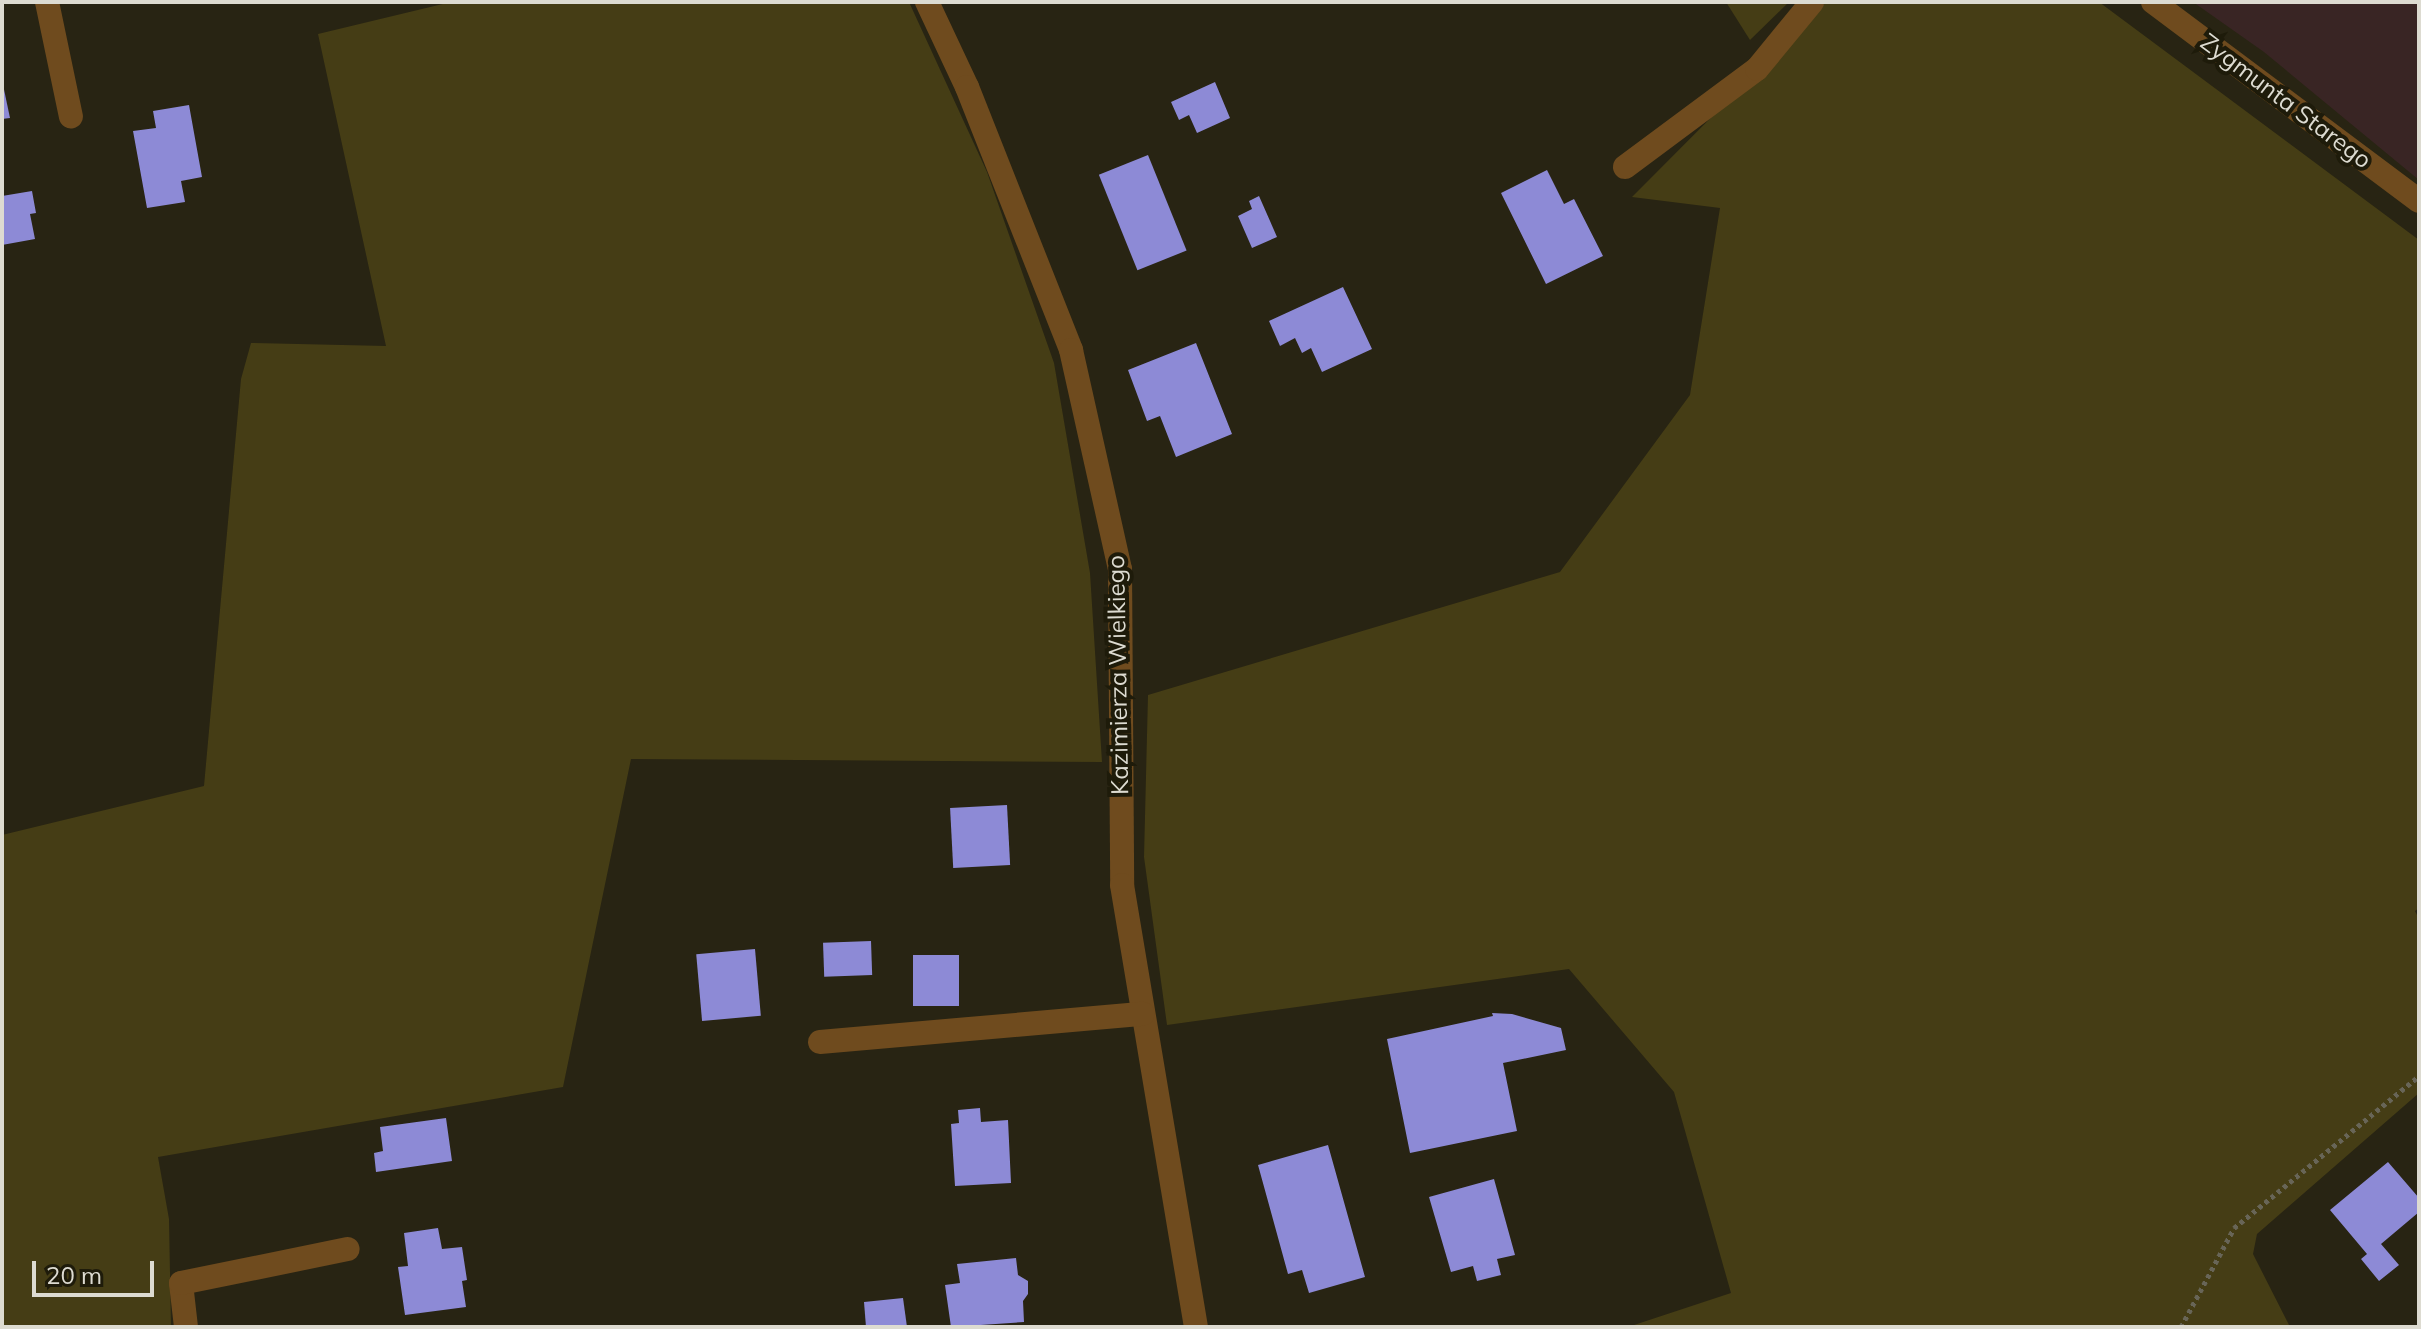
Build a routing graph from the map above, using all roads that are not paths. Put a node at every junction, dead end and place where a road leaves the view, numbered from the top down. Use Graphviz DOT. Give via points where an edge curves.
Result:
graph roads {
  1 [pos="47,2"];
  2 [pos="927,2"];
  3 [pos="1812,2"];
  4 [pos="2153,2"];
  5 [pos="71,117"];
  6 [pos="1625,167"];
  7 [pos="2419,201"];
  8 [pos="1143,1014"];
  9 [pos="820,1042"];
  10 [pos="348,1249"];
  11 [pos="186,1327"];
  12 [pos="1196,1327"];
  1 -- 5 [label="street"];
  2 -- 8 [label="street, Kazimierza Wielkiego" via="967,87 1071,350 1120,569 1122,885"];
  3 -- 6 [label="street" via="1757,69"];
  4 -- 7 [label="street, Zygmunta Starego"];
  8 -- 9 [label="street"];
  8 -- 12 [label="street, Kazimierza Wielkiego"];
  10 -- 11 [label="street" via="181,1283"];
}
